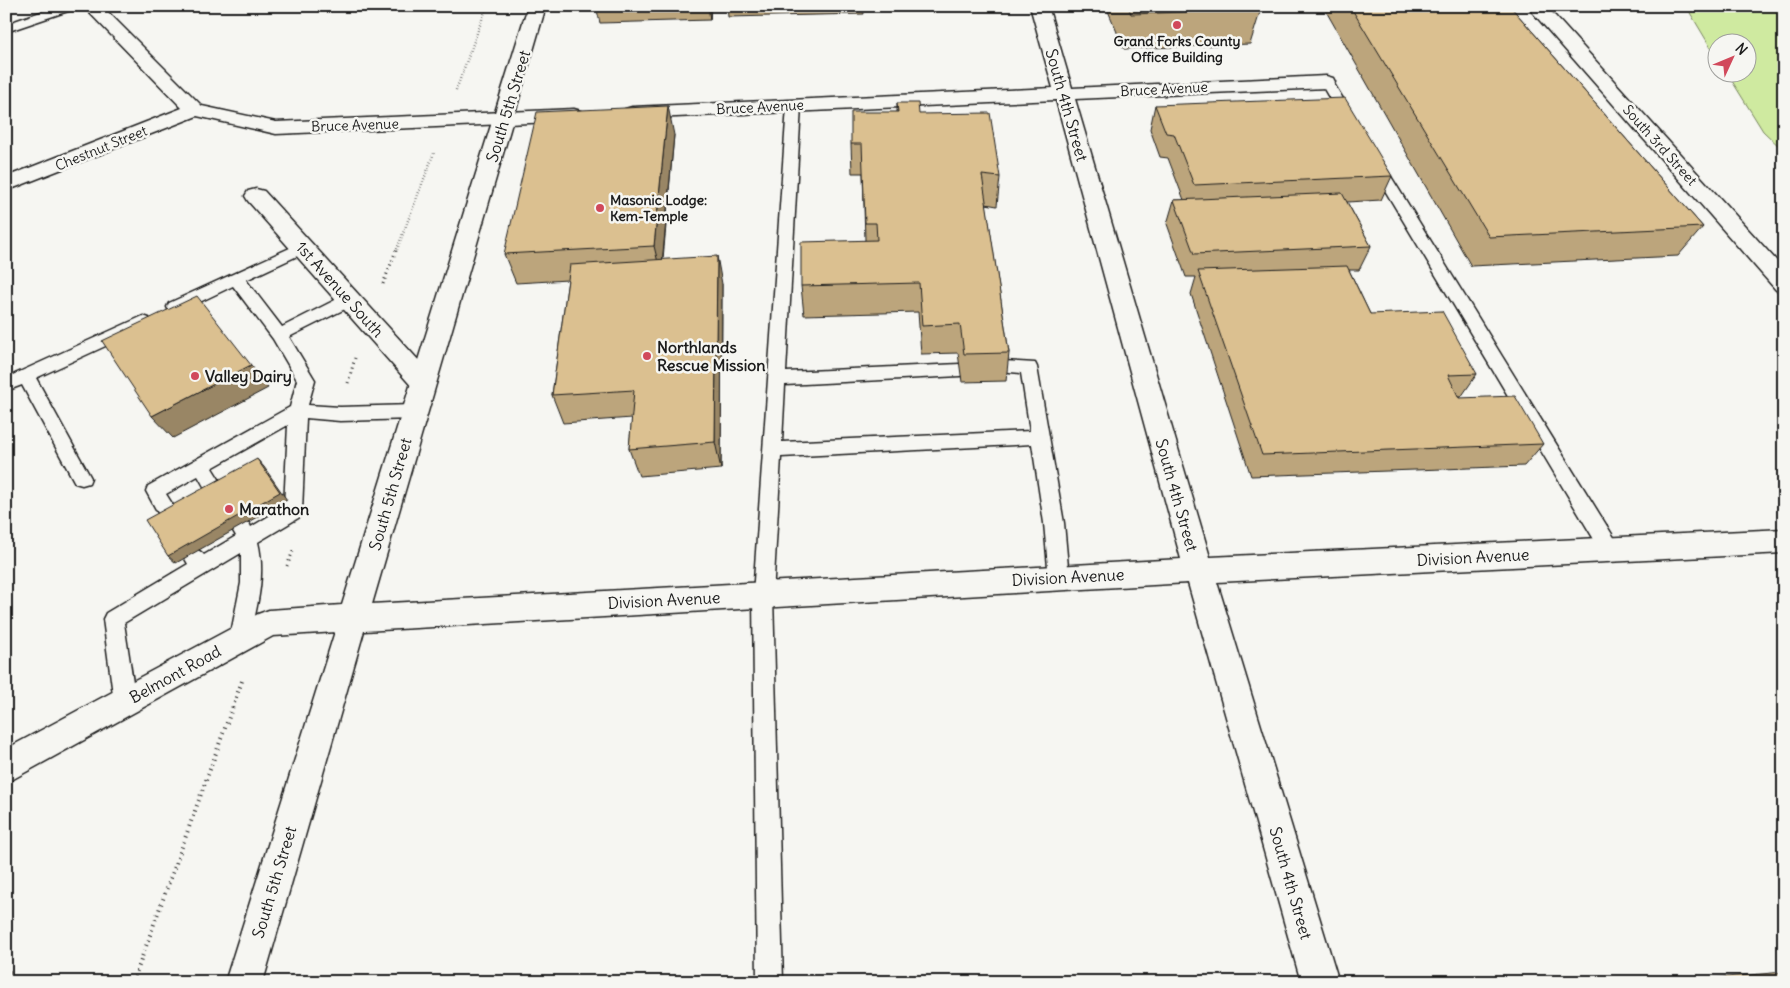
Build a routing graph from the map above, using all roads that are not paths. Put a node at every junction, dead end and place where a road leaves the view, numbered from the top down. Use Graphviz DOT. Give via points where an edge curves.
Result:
graph roads {
  1 [pos="70,6"];
  2 [pos="92,6"];
  3 [pos="537,6"];
  4 [pos="1039,6"];
  5 [pos="1536,6"];
  6 [pos="6,28"];
  7 [pos="1326,82"];
  8 [pos="1064,94"];
  9 [pos="794,106"];
  10 [pos="195,110"];
  11 [pos="595,114"];
  12 [pos="615,114"];
  13 [pos="504,118"];
  14 [pos="1357,133"];
  15 [pos="1367,150"];
  16 [pos="6,185"];
  17 [pos="256,196"];
  18 [pos="303,247"];
  19 [pos="236,279"];
  20 [pos="1784,284"];
  21 [pos="349,300"];
  22 [pos="279,335"];
  23 [pos="1004,367"];
  24 [pos="960,370"];
  25 [pos="26,376"];
  26 [pos="777,379"];
  27 [pos="423,382"];
  28 [pos="6,386"];
  29 [pos="298,411"];
  30 [pos="414,412"];
  31 [pos="1040,437"];
  32 [pos="772,450"];
  33 [pos="201,465"];
  34 [pos="82,478"];
  35 [pos="218,492"];
  36 [pos="171,518"];
  37 [pos="244,533"];
  38 [pos="1784,541"];
  39 [pos="1611,550"];
  40 [pos="1199,570"];
  41 [pos="1059,578"];
  42 [pos="763,595"];
  43 [pos="353,618"];
  44 [pos="240,638"];
  45 [pos="125,702"];
  46 [pos="6,767"];
  47 [pos="244,982"];
  48 [pos="770,982"];
  49 [pos="1320,982"];
  1 -- 6 [label="lane"];
  2 -- 10 [label="street"];
  3 -- 13 [label="street, South 5th Street"];
  4 -- 8 [label="street, South 4th Street"];
  5 -- 20 [label="street, South 3rd Street"];
  7 -- 8 [label="street, Bruce Avenue"];
  7 -- 14 [label="lane"];
  8 -- 9 [label="street, Bruce Avenue"];
  8 -- 40 [label="street, South 4th Street"];
  9 -- 12 [label="street, Bruce Avenue"];
  9 -- 26 [label="lane"];
  10 -- 13 [label="street, Bruce Avenue" via="276,128"];
  10 -- 16 [label="street, Chestnut Street"];
  11 -- 13 [label="street, Bruce Avenue"];
  13 -- 27 [label="street, South 5th Street"];
  15 -- 39 [label="lane"];
  17 -- 18 [label="street, 1st Avenue South"];
  18 -- 19 [label="lane"];
  18 -- 21 [label="street, 1st Avenue South"];
  19 -- 22 [label="lane"];
  19 -- 25 [label="lane"];
  21 -- 22 [label="lane"];
  21 -- 27 [label="street, 1st Avenue South"];
  22 -- 29 [label="lane" via="306,380"];
  23 -- 31 [label="lane" via="1029,367"];
  24 -- 26 [label="lane"];
  25 -- 28 [label="lane"];
  25 -- 34 [label="lane"];
  26 -- 32 [label="lane"];
  27 -- 30 [label="street, South 5th Street"];
  29 -- 30 [label="lane" via="340,414"];
  29 -- 33 [label="lane"];
  29 -- 37 [label="lane" via="293,511"];
  30 -- 43 [label="street, South 5th Street"];
  31 -- 32 [label="lane"];
  31 -- 41 [label="lane"];
  32 -- 42 [label="lane"];
  33 -- 35 [label="lane"];
  33 -- 36 [label="lane" via="155,490"];
  37 -- 44 [label="lane" via="253,564"];
  37 -- 45 [label="lane" via="197,560 113,619"];
  38 -- 39 [label="street, Division Avenue"];
  39 -- 40 [label="street, Division Avenue"];
  40 -- 41 [label="street, Division Avenue"];
  40 -- 49 [label="street, South 4th Street"];
  41 -- 42 [label="street, Division Avenue"];
  42 -- 43 [label="street, Division Avenue"];
  42 -- 48 [label="lane"];
  43 -- 44 [label="street, Belmont Road" via="269,623"];
  43 -- 47 [label="street, South 5th Street"];
  44 -- 45 [label="street, Belmont Road"];
  45 -- 46 [label="street, Belmont Road"];
}
